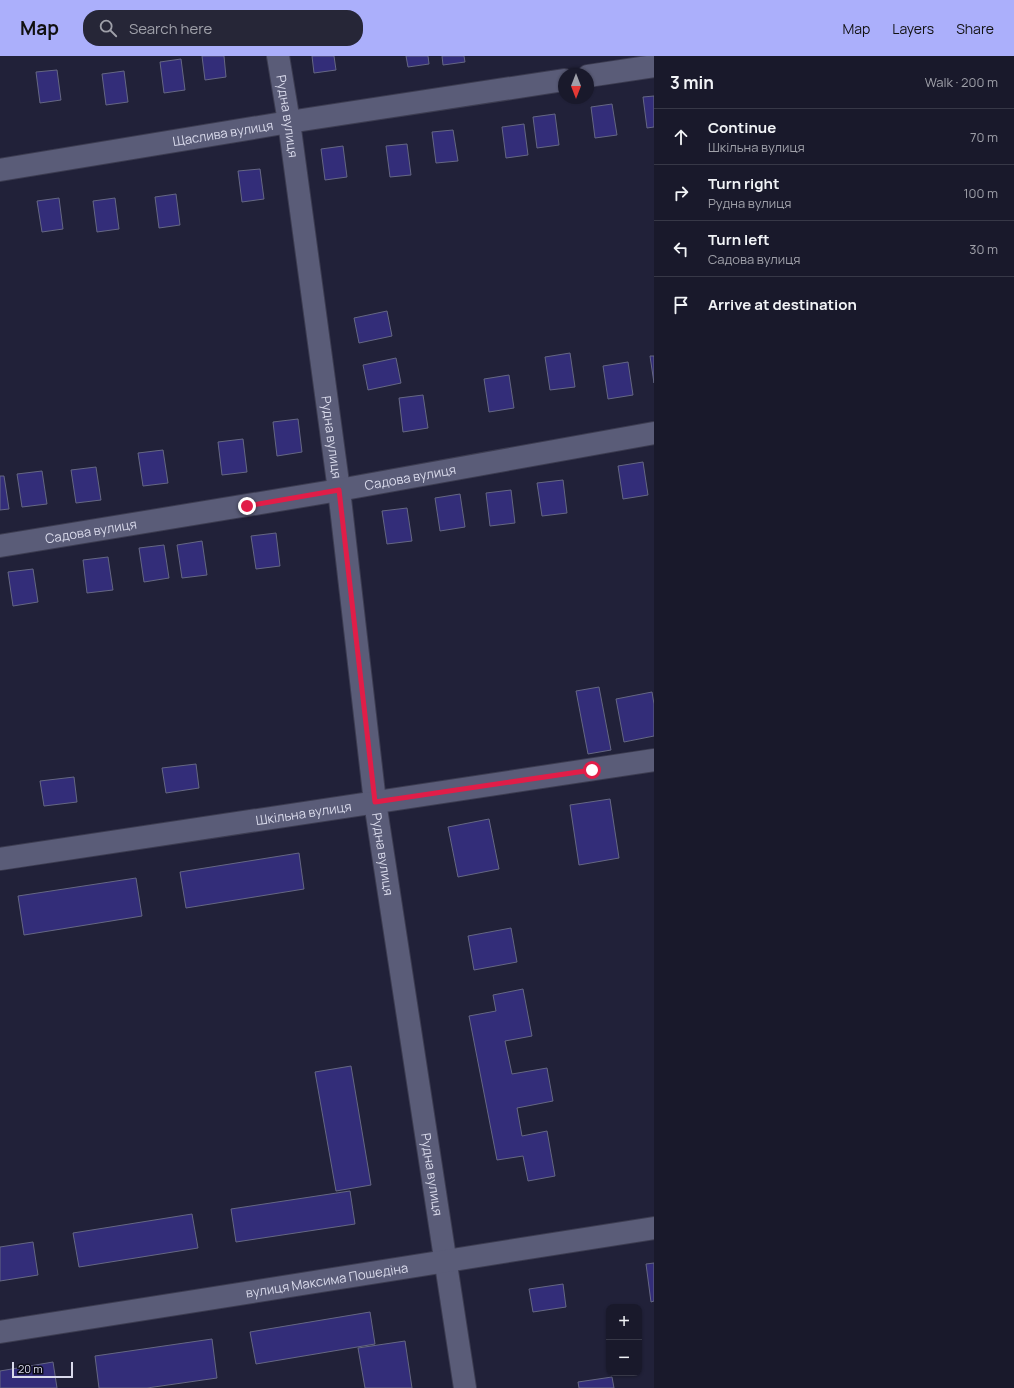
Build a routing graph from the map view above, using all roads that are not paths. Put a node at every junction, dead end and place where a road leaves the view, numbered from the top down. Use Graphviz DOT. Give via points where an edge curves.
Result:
graph roads {
  1 [pos="278,56"];
  2 [pos="654,66"];
  3 [pos="594,75"];
  4 [pos="558,81"];
  5 [pos="289,122"];
  6 [pos="0,170"];
  7 [pos="654,433"];
  8 [pos="339,490"];
  9 [pos="0,546"];
  10 [pos="654,760"];
  11 [pos="375,802"];
  12 [pos="0,859"];
  13 [pos="654,1228"];
  14 [pos="446,1261"];
  15 [pos="0,1332"];
  16 [pos="465,1388"];
  1 -- 5 [label="street, Рудна вулиця"];
  2 -- 3 [label="street"];
  4 -- 5 [label="street, Щаслива вулиця"];
  5 -- 6 [label="street, Щаслива вулиця"];
  5 -- 8 [label="street, Рудна вулиця"];
  7 -- 8 [label="street, Садова вулиця"];
  8 -- 9 [label="street, Садова вулиця"];
  8 -- 11 [label="street, Рудна вулиця"];
  10 -- 11 [label="street, Шкільна вулиця"];
  11 -- 12 [label="street, Шкільна вулиця"];
  11 -- 14 [label="street, Рудна вулиця"];
  13 -- 14 [label="street, вулиця Максима Пошедіна"];
  14 -- 15 [label="street, вулиця Максима Пошедіна"];
  14 -- 16 [label="street, Рудна вулиця"];
}
